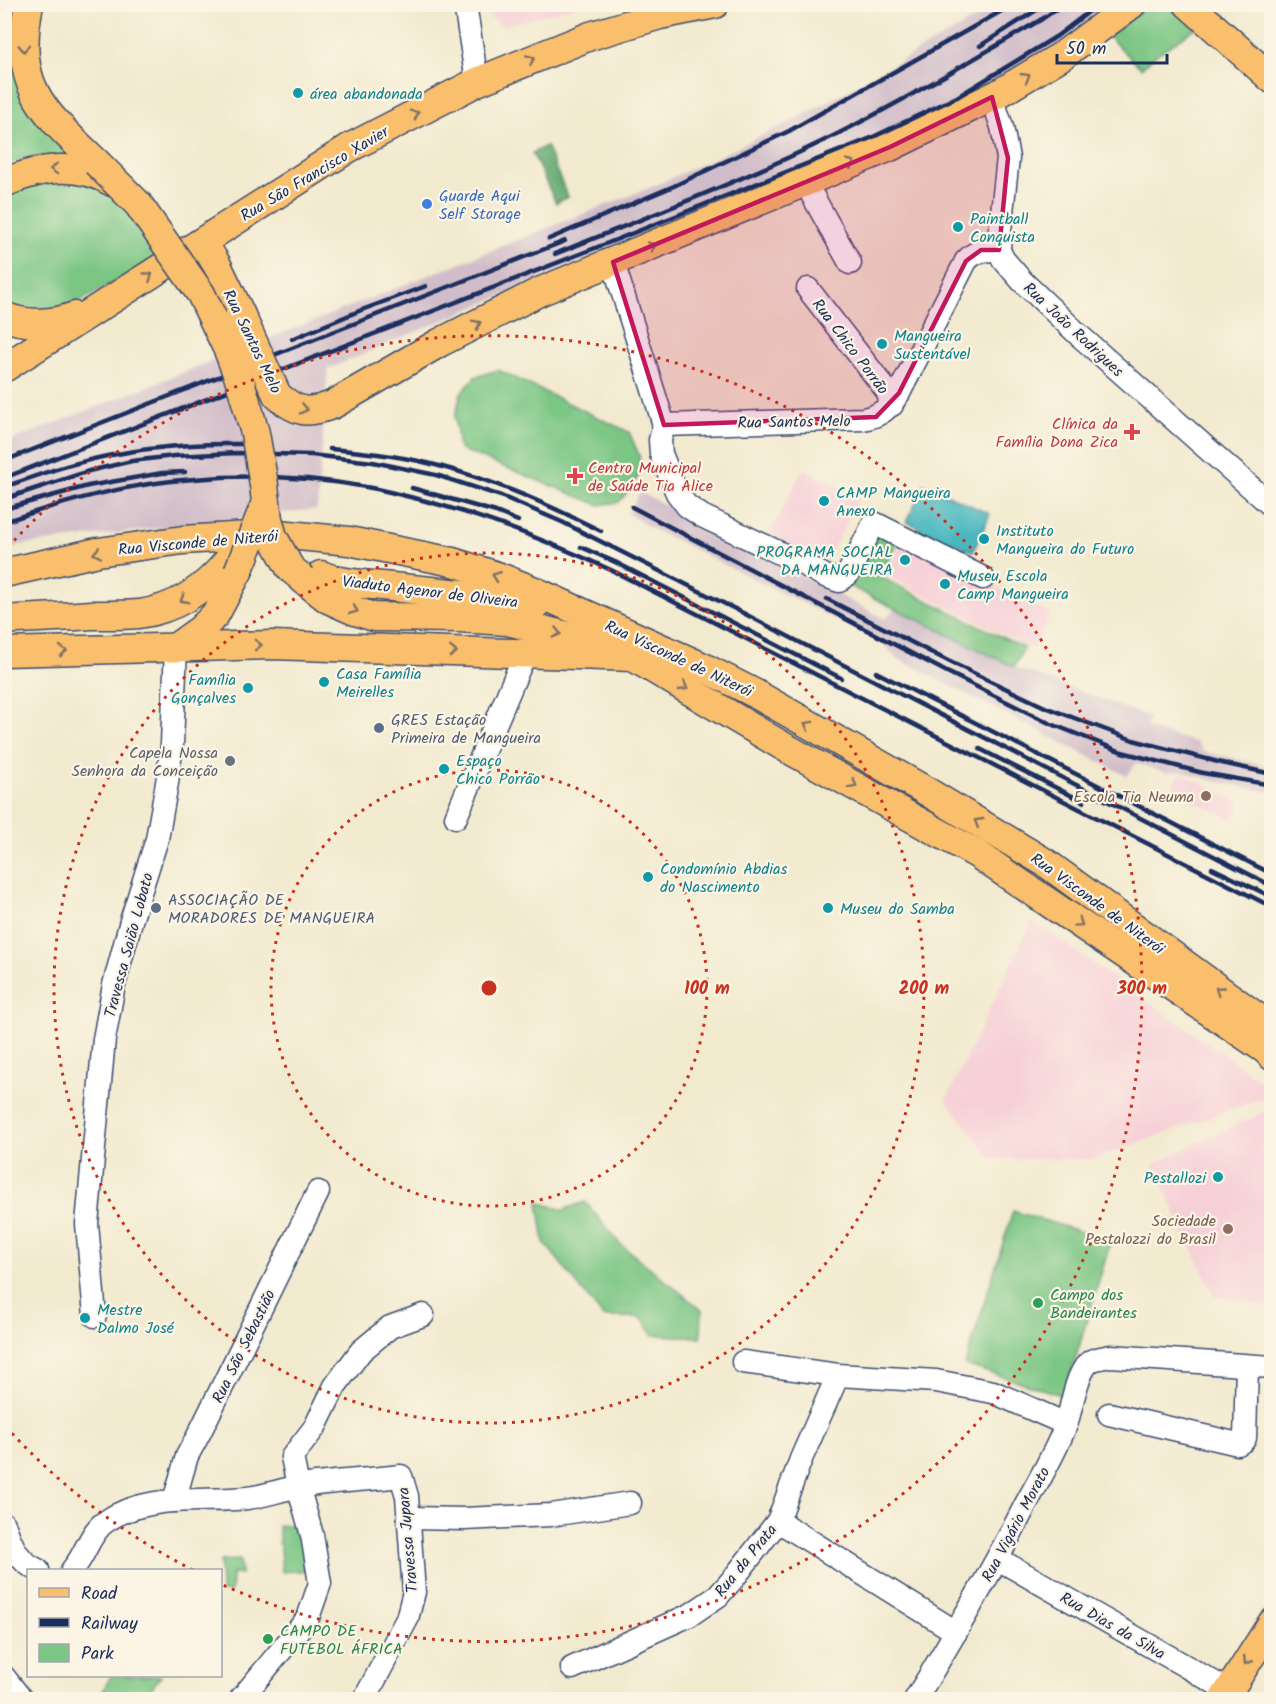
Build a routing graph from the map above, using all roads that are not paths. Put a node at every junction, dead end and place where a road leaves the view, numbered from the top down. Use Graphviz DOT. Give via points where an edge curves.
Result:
graph roads {
  1 [pos="29,4"];
  2 [pos="465,4"];
  3 [pos="715,4"];
  4 [pos="1132,4"];
  5 [pos="1188,4"];
  6 [pos="1272,79"];
  7 [pos="477,82"];
  8 [pos="992,97"];
  9 [pos="805,182"];
  10 [pos="4,183"];
  11 [pos="203,242"];
  12 [pos="999,250"];
  13 [pos="613,262"];
  14 [pos="850,263"];
  15 [pos="808,289"];
  16 [pos="100,307"];
  17 [pos="4,316"];
  18 [pos="4,368"];
  19 [pos="891,405"];
  20 [pos="664,425"];
  21 [pos="268,485"];
  22 [pos="1272,506"];
  23 [pos="4,573"];
  24 [pos="983,578"];
  25 [pos="589,616"];
  26 [pos="4,620"];
  27 [pos="176,647"];
  28 [pos="4,652"];
  29 [pos="525,654"];
  30 [pos="633,657"];
  31 [pos="456,817"];
  32 [pos="1011,842"];
  33 [pos="1046,863"];
  34 [pos="993,865"];
  35 [pos="1030,890"];
  36 [pos="1272,1028"];
  37 [pos="1272,1056"];
  38 [pos="318,1192"];
  39 [pos="423,1315"];
  40 [pos="95,1316"];
  41 [pos="742,1362"];
  42 [pos="1247,1366"];
  43 [pos="1272,1367"];
  44 [pos="838,1375"];
  45 [pos="1109,1414"];
  46 [pos="1066,1424"];
  47 [pos="298,1486"];
  48 [pos="174,1501"];
  49 [pos="630,1503"];
  50 [pos="409,1518"];
  51 [pos="777,1521"];
  52 [pos="4,1524"];
  53 [pos="998,1559"];
  54 [pos="37,1569"];
  55 [pos="73,1569"];
  56 [pos="1272,1623"];
  57 [pos="956,1632"];
  58 [pos="572,1668"];
  59 [pos="4,1677"];
  60 [pos="1226,1695"];
  61 [pos="22,1700"];
  62 [pos="240,1700"];
  63 [pos="364,1700"];
  64 [pos="915,1700"];
  1 -- 21 [label="main road, Viaduto Agenor de Oliveira, one-way, bridge" via="23,45 32,90 47,114 138,204 201,294 240,381"];
  2 -- 7 [label="street"];
  7 -- 3 [label="main road, Rua São Francisco Xavier, one-way" via="590,36"];
  8 -- 4 [label="main road, Rua Santos Melo, one-way" via="1063,55"];
  5 -- 6 [label="main road"];
  11 -- 7 [label="main road, Rua São Francisco Xavier, one-way" via="349,148"];
  9 -- 8 [label="main road, Rua Santos Melo, one-way" via="890,147"];
  8 -- 12 [label="street" via="1008,158"];
  13 -- 9 [label="main road, Rua Santos Melo, one-way"];
  9 -- 14 [label="street"];
  21 -- 10 [label="main road, Viaduto Agenor de Oliveira, one-way, bridge" via="261,431 243,371 201,288 144,207 108,179 83,170 43,169"];
  11 -- 13 [label="main road, Rua Santos Melo, one-way, bridge" via="277,395 301,410 315,412 539,292"];
  16 -- 11 [label="main road, Rua São Francisco Xavier, one-way"];
  12 -- 19 [label="street" via="981,250 966,261"];
  12 -- 22 [label="street, Rua João Rodrigues" via="1022,281 1081,338"];
  13 -- 20 [label="street"];
  15 -- 19 [label="street, Rua Chico Porrão" via="887,391"];
  16 -- 17 [label="main road" via="44,323"];
  16 -- 18 [label="main road, Rua São Francisco Xavier"];
  19 -- 20 [label="street, Rua Santos Melo" via="876,417 863,419"];
  20 -- 24 [label="street" via="661,454 677,493 687,506 825,576 839,581 848,574 874,523"];
  21 -- 25 [label="main road, Viaduto Agenor de Oliveira" via="291,548 302,564 321,575 352,583 511,599"];
  21 -- 26 [label="main road, one-way" via="228,561 200,590 182,601 139,614"];
  21 -- 27 [label="main road, bridge" via="225,600 201,629"];
  21 -- 30 [label="main road, Viaduto Agenor de Oliveira, one-way, bridge" via="268,519 278,547 290,568 328,599 374,617 507,621 592,642"];
  25 -- 23 [label="main road, Rua Visconde de Niterói, one-way" via="497,576 453,562 349,541 279,534 183,540 98,552"];
  32 -- 25 [label="main road, Rua Visconde de Niterói, one-way" via="754,693"];
  28 -- 27 [label="main road, Rua Visconde de Niterói, one-way"];
  27 -- 29 [label="main road, Rua Visconde de Niterói, one-way" via="272,645"];
  27 -- 40 [label="street, Travessa Saião Lobato" via="172,744 157,839 128,932 104,1039 87,1224"];
  29 -- 30 [label="main road, Rua Visconde de Niterói"];
  29 -- 31 [label="street"];
  30 -- 34 [label="main road, Rua Visconde de Niterói, one-way"];
  32 -- 33 [label="main road, Rua Visconde de Niterói"];
  32 -- 34 [label="main road"];
  33 -- 35 [label="main road"];
  36 -- 33 [label="main road, Rua Visconde de Niterói, one-way"];
  34 -- 35 [label="main road, Rua Visconde de Niterói"];
  35 -- 37 [label="main road, Rua Visconde de Niterói, one-way"];
  38 -- 48 [label="street, Rua São Sebastião" via="187,1456"];
  39 -- 47 [label="street" via="390,1327 362,1351 335,1386 315,1427 292,1457"];
  41 -- 44 [label="street"];
  42 -- 43 [label="street"];
  42 -- 45 [label="street" via="1245,1438 1238,1444"];
  42 -- 46 [label="street, Rua Vigário Morato" via="1111,1356 1092,1360 1079,1380"];
  44 -- 46 [label="street" via="936,1381 993,1392"];
  44 -- 51 [label="street, Rua da Prata"];
  46 -- 53 [label="street, Rua Vigário Morato"];
  47 -- 48 [label="street" via="249,1498"];
  47 -- 50 [label="street, Travessa Jupara" via="401,1476"];
  47 -- 62 [label="street" via="320,1583 308,1618"];
  48 -- 55 [label="street" via="142,1506 103,1522"];
  49 -- 50 [label="street" via="551,1515"];
  50 -- 63 [label="street, Travessa Jupara" via="414,1592 407,1619"];
  51 -- 57 [label="street"];
  51 -- 58 [label="street, Rua da Prata" via="718,1596 690,1615"];
  52 -- 54 [label="street" via="19,1557"];
  53 -- 57 [label="street, Rua Vigário Morato"];
  53 -- 60 [label="street, Rua Dias da Silva"];
  56 -- 60 [label="main road, one-way"];
  57 -- 64 [label="street, Rua Vigário Morato"];
  59 -- 61 [label="street"];
}
